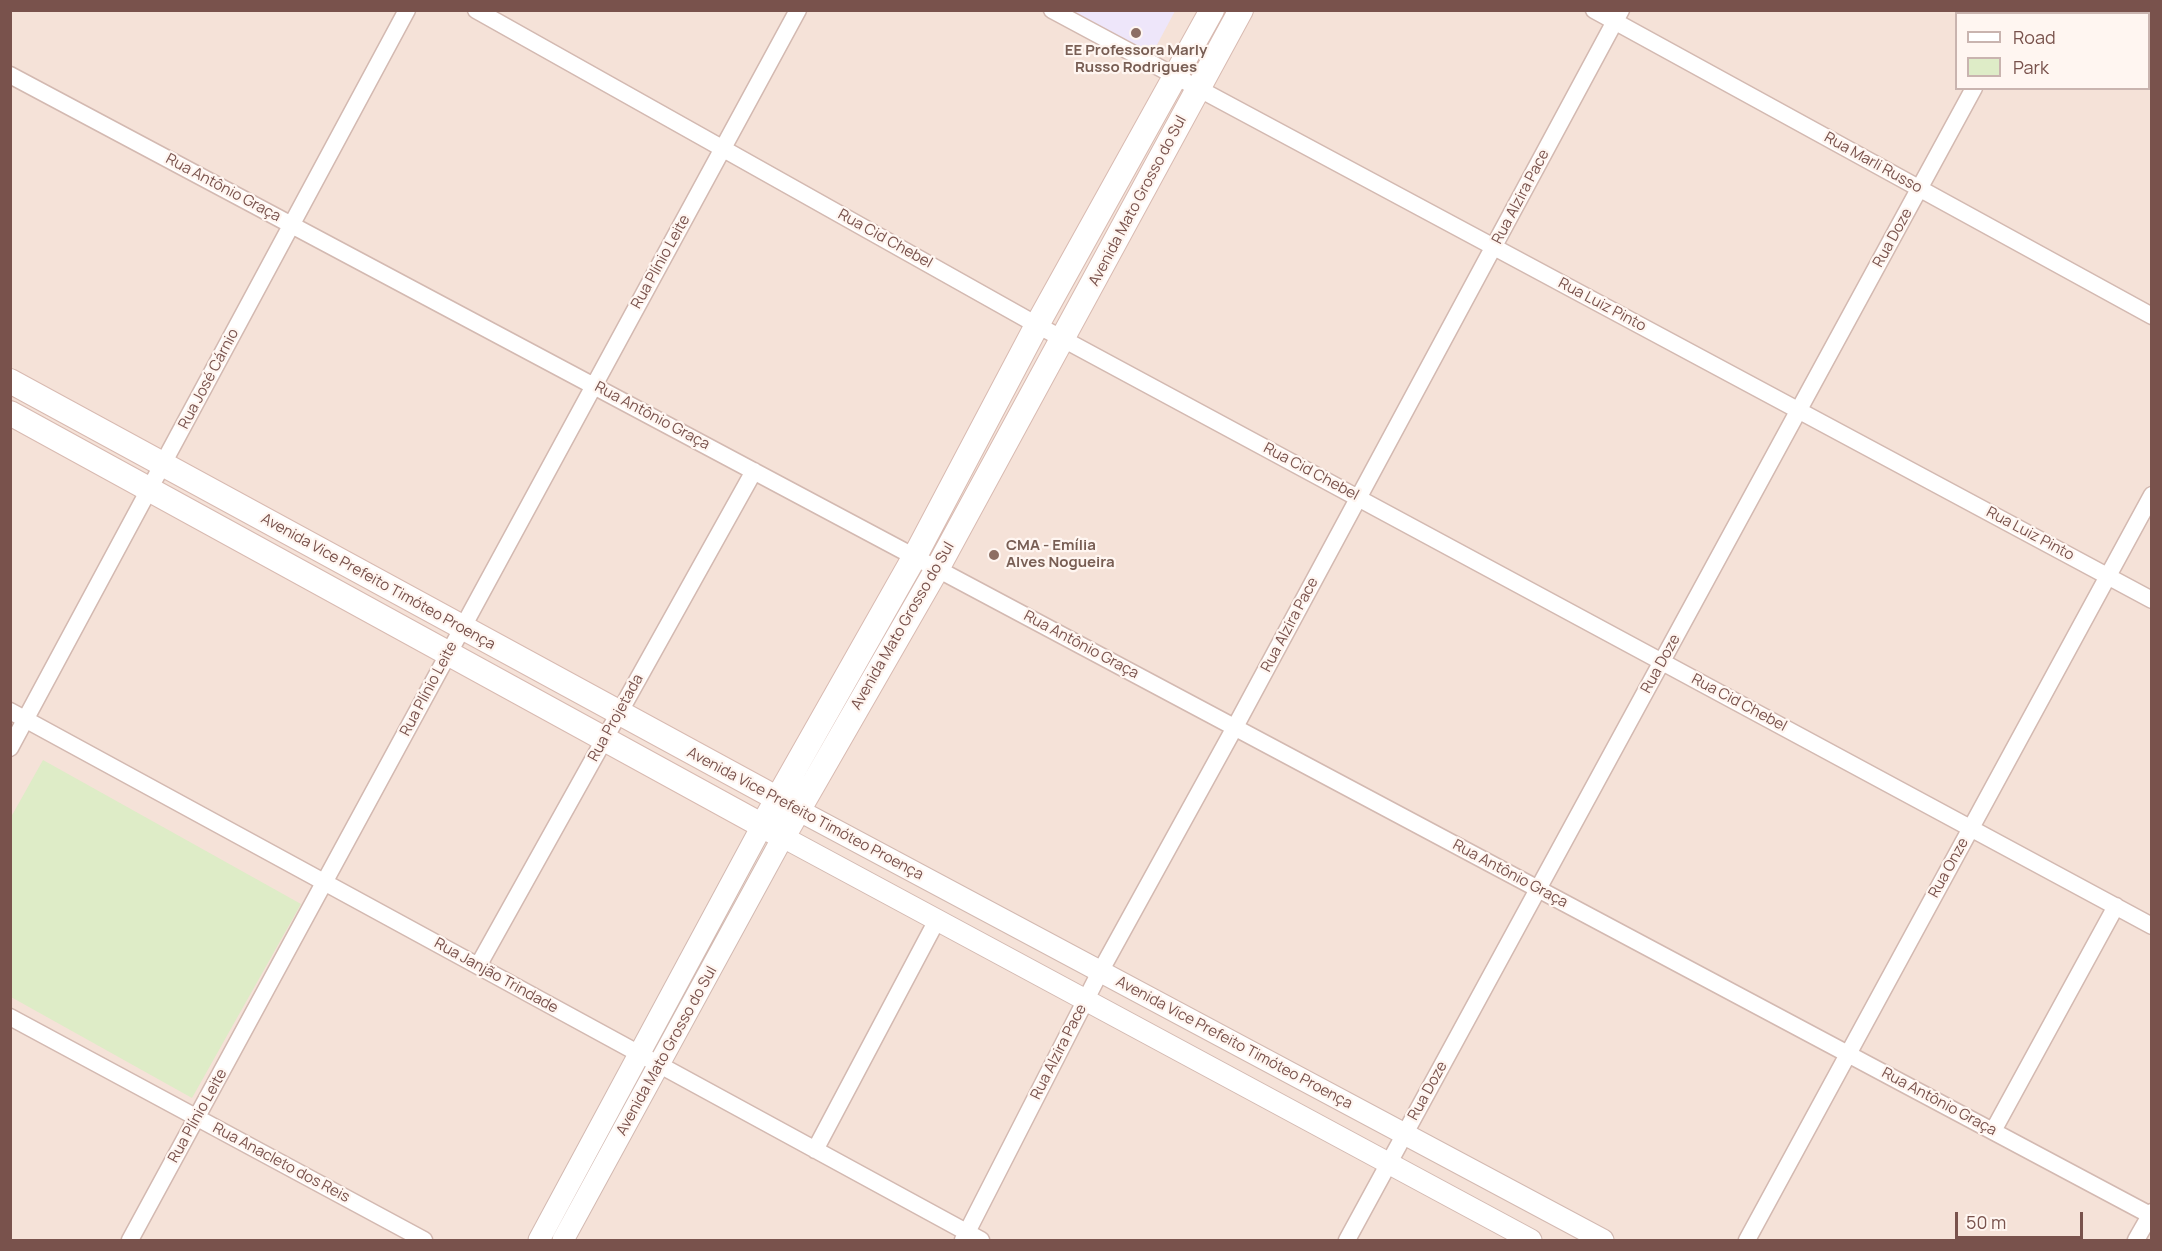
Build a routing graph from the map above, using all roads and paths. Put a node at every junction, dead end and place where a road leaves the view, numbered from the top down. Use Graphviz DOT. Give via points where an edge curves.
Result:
graph roads {
  1 [pos="407,10"];
  2 [pos="476,10"];
  3 [pos="798,10"];
  4 [pos="1052,10"];
  5 [pos="1212,10"];
  6 [pos="1241,10"];
  7 [pos="1594,10"];
  8 [pos="1618,16"];
  9 [pos="10,75"];
  10 [pos="1176,77"];
  11 [pos="1198,89"];
  12 [pos="1973,90"];
  13 [pos="723,148"];
  14 [pos="1919,189"];
  15 [pos="292,224"];
  16 [pos="1494,247"];
  17 [pos="2151,316"];
  18 [pos="1037,325"];
  19 [pos="1063,339"];
  20 [pos="10,381"];
  21 [pos="594,386"];
  22 [pos="1798,410"];
  23 [pos="10,413"];
  24 [pos="163,464"];
  25 [pos="754,471"];
  26 [pos="149,490"];
  27 [pos="2151,495"];
  28 [pos="1359,498"];
  29 [pos="915,556"];
  30 [pos="937,569"];
  31 [pos="2108,576"];
  32 [pos="2151,600"];
  33 [pos="463,628"];
  34 [pos="448,654"];
  35 [pos="1662,661"];
  36 [pos="10,711"];
  37 [pos="619,713"];
  38 [pos="26,719"];
  39 [pos="1235,727"];
  40 [pos="604,739"];
  41 [pos="10,748"];
  42 [pos="777,799"];
  43 [pos="798,810"];
  44 [pos="1971,827"];
  45 [pos="773,832"];
  46 [pos="325,882"];
  47 [pos="1539,889"];
  48 [pos="2116,906"];
  49 [pos="937,920"];
  50 [pos="2151,926"];
  51 [pos="478,966"];
  52 [pos="1100,972"];
  53 [pos="1086,1000"];
  54 [pos="10,1017"];
  55 [pos="640,1054"];
  56 [pos="1848,1054"];
  57 [pos="659,1065"];
  58 [pos="197,1118"];
  59 [pos="1993,1131"];
  60 [pos="1405,1135"];
  61 [pos="815,1150"];
  62 [pos="1389,1164"];
  63 [pos="2151,1214"];
  64 [pos="970,1238"];
  65 [pos="130,1240"];
  66 [pos="424,1240"];
  67 [pos="538,1240"];
  68 [pos="563,1240"];
  69 [pos="1347,1240"];
  70 [pos="1531,1240"];
  71 [pos="1603,1240"];
  72 [pos="1747,1240"];
  73 [pos="2136,1240"];
  1 -- 15 [label="street, Rua José Cárnio"];
  2 -- 13 [label="street, Rua Cid Chebel"];
  3 -- 13 [label="street, Rua Plínio Leite"];
  4 -- 10 [label="street, Rua Luiz Pinto"];
  5 -- 10 [label="main road, Avenida Mato Grosso do Sul"];
  6 -- 11 [label="main road, Avenida Mato Grosso do Sul"];
  7 -- 8 [label="street, Rua Marli Russo"];
  8 -- 14 [label="street, Rua Marli Russo"];
  8 -- 16 [label="street, Rua Alzira Pace"];
  9 -- 15 [label="street, Rua Antônio Graça"];
  10 -- 11 [label="street, Rua Luiz Pinto"];
  10 -- 18 [label="main road, Avenida Mato Grosso do Sul"];
  11 -- 16 [label="street, Rua Luiz Pinto"];
  11 -- 19 [label="main road, Avenida Mato Grosso do Sul"];
  12 -- 14 [label="street, Rua Doze"];
  13 -- 18 [label="street, Rua Cid Chebel"];
  13 -- 21 [label="street, Rua Plínio Leite"];
  14 -- 17 [label="street, Rua Marli Russo"];
  14 -- 22 [label="street, Rua Doze"];
  15 -- 21 [label="street, Rua Antônio Graça"];
  15 -- 24 [label="street, Rua José Cárnio"];
  16 -- 22 [label="street, Rua Luiz Pinto"];
  16 -- 28 [label="street, Rua Alzira Pace"];
  18 -- 19 [label="street, Rua Cid Chebel"];
  18 -- 29 [label="main road, Avenida Mato Grosso do Sul"];
  19 -- 28 [label="street, Rua Cid Chebel"];
  19 -- 30 [label="main road, Avenida Mato Grosso do Sul"];
  20 -- 24 [label="main road, Avenida Vice Prefeito Timóteo Proença"];
  21 -- 25 [label="street, Rua Antônio Graça"];
  21 -- 33 [label="street, Rua Plínio Leite"];
  22 -- 31 [label="street, Rua Luiz Pinto"];
  22 -- 35 [label="street, Rua Doze"];
  23 -- 26 [label="main road, Avenida Vice Prefeito Timóteo Proença"];
  24 -- 26 [label="street, Rua José Cárnio"];
  24 -- 33 [label="main road, Avenida Vice Prefeito Timóteo Proença"];
  25 -- 29 [label="street, Rua Antônio Graça"];
  25 -- 37 [label="street, Rua Projetada"];
  26 -- 34 [label="main road, Avenida Vice Prefeito Timóteo Proença"];
  26 -- 38 [label="street, Rua José Cárnio"];
  27 -- 31 [label="street, Rua Onze"];
  28 -- 35 [label="street, Rua Cid Chebel"];
  28 -- 39 [label="street, Rua Alzira Pace"];
  29 -- 30 [label="street, Rua Antônio Graça"];
  29 -- 42 [label="main road, Avenida Mato Grosso do Sul"];
  30 -- 39 [label="street, Rua Antônio Graça"];
  30 -- 43 [label="main road, Avenida Mato Grosso do Sul"];
  31 -- 32 [label="street, Rua Luiz Pinto"];
  31 -- 44 [label="street, Rua Onze"];
  33 -- 34 [label="street, Rua Plínio Leite"];
  33 -- 37 [label="main road, Avenida Vice Prefeito Timóteo Proença"];
  34 -- 40 [label="main road, Avenida Vice Prefeito Timóteo Proença"];
  34 -- 46 [label="street, Rua Plínio Leite"];
  35 -- 44 [label="street, Rua Cid Chebel"];
  35 -- 47 [label="street, Rua Doze"];
  36 -- 38 [label="street, Rua Janjão Trindade"];
  37 -- 40 [label="street, Rua Projetada"];
  37 -- 42 [label="main road, Avenida Vice Prefeito Timóteo Proença"];
  38 -- 41 [label="street, Rua José Cárnio"];
  38 -- 46 [label="street, Rua Janjão Trindade"];
  39 -- 47 [label="street, Rua Antônio Graça"];
  39 -- 52 [label="street, Rua Alzira Pace"];
  40 -- 45 [label="main road, Avenida Vice Prefeito Timóteo Proença"];
  40 -- 51 [label="street, Rua Projetada"];
  42 -- 43 [label="main road, Avenida Vice Prefeito Timóteo Proença"];
  42 -- 45 [label="main road, Avenida Mato Grosso do Sul"];
  43 -- 45 [label="main road, Avenida Mato Grosso do Sul"];
  43 -- 52 [label="street, Avenida Vice Prefeito Timóteo Proença"];
  44 -- 48 [label="street, Rua Cid Chebel"];
  44 -- 56 [label="street, Rua Onze"];
  45 -- 49 [label="street, Avenida Vice Prefeito Timóteo Proença"];
  45 -- 55 [label="street, Avenida Mato Grosso do Sul"];
  45 -- 57 [label="street, Avenida Mato Grosso do Sul"];
  46 -- 51 [label="street, Rua Janjão Trindade"];
  46 -- 58 [label="street, Rua Plínio Leite"];
  47 -- 56 [label="street, Rua Antônio Graça"];
  47 -- 60 [label="street, Rua Doze"];
  48 -- 50 [label="street, Rua Cid Chebel"];
  48 -- 59 [label="street"];
  49 -- 53 [label="street, Avenida Vice Prefeito Timóteo Proença"];
  49 -- 61 [label="street"];
  51 -- 55 [label="street, Rua Janjão Trindade"];
  52 -- 53 [label="street, Rua Alzira Pace"];
  52 -- 60 [label="street, Avenida Vice Prefeito Timóteo Proença"];
  53 -- 62 [label="street, Avenida Vice Prefeito Timóteo Proença"];
  53 -- 64 [label="street, Rua Alzira Pace"];
  54 -- 58 [label="street, Rua Anacleto dos Reis"];
  55 -- 57 [label="street, Rua Janjão Trindade"];
  55 -- 67 [label="street, Avenida Mato Grosso do Sul"];
  56 -- 59 [label="street, Rua Antônio Graça"];
  56 -- 72 [label="street, Rua Onze"];
  57 -- 61 [label="street, Rua Janjão Trindade"];
  57 -- 68 [label="street, Avenida Mato Grosso do Sul"];
  58 -- 65 [label="street, Rua Plínio Leite"];
  58 -- 66 [label="street, Rua Anacleto dos Reis"];
  59 -- 63 [label="street, Rua Antônio Graça"];
  60 -- 62 [label="street, Rua Doze"];
  60 -- 71 [label="street, Avenida Vice Prefeito Timóteo Proença"];
  61 -- 64 [label="street, Rua Janjão Trindade"];
  62 -- 69 [label="street, Rua Doze"];
  62 -- 70 [label="street, Avenida Vice Prefeito Timóteo Proença"];
  63 -- 73 [label="street"];
}
